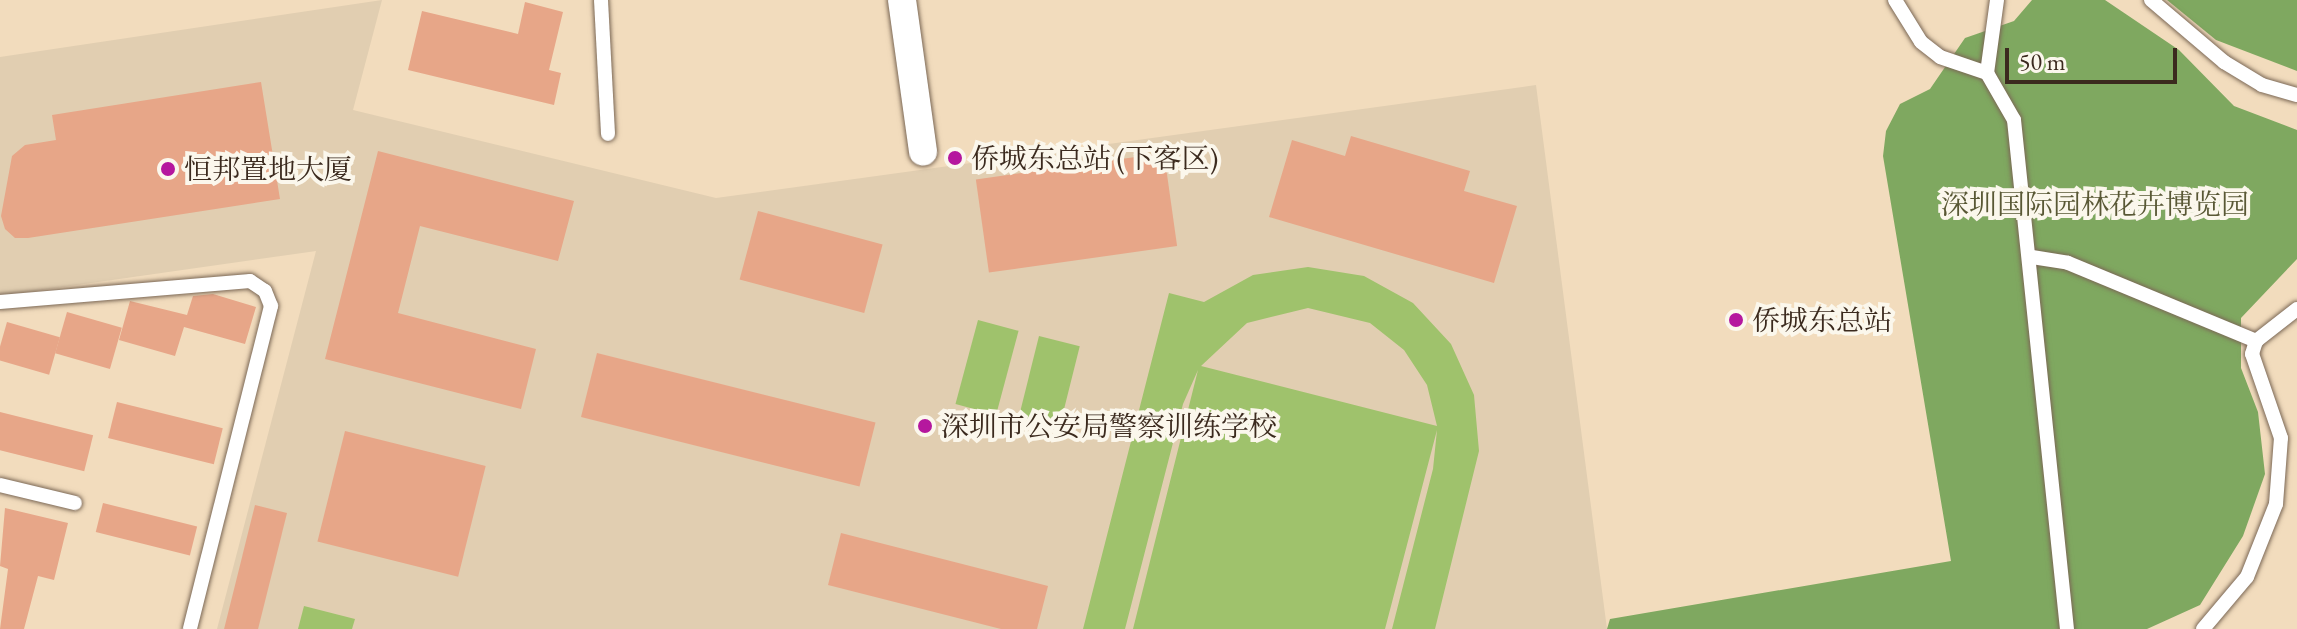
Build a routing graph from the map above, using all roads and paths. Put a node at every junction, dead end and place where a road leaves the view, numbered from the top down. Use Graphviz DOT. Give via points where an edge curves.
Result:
graph roads {
  1 [pos="601,0"];
  2 [pos="902,0"];
  3 [pos="1895,0"];
  4 [pos="1997,0"];
  5 [pos="2151,0"];
  6 [pos="1987,73"];
  7 [pos="2297,95"];
  8 [pos="608,134"];
  9 [pos="923,152"];
  10 [pos="2032,257"];
  11 [pos="0,302"];
  12 [pos="2297,309"];
  13 [pos="2256,341"];
  14 [pos="0,485"];
  15 [pos="75,503"];
  16 [pos="190,629"];
  17 [pos="2067,629"];
  18 [pos="2203,629"];
  1 -- 8 [label="lane"];
  2 -- 9 [label="street"];
  3 -- 6 [label="lane" via="1921,42 1940,57"];
  4 -- 6 [label="lane"];
  5 -- 7 [label="lane" via="2224,62 2262,85"];
  6 -- 10 [label="lane" via="2014,120"];
  10 -- 13 [label="lane" via="2068,263"];
  10 -- 17 [label="lane"];
  11 -- 16 [label="lane" via="250,281 265,291 271,306"];
  12 -- 13 [label="lane"];
  13 -- 18 [label="lane" via="2253,369 2281,438 2280,480 2247,577"];
  14 -- 15 [label="lane"];
}
